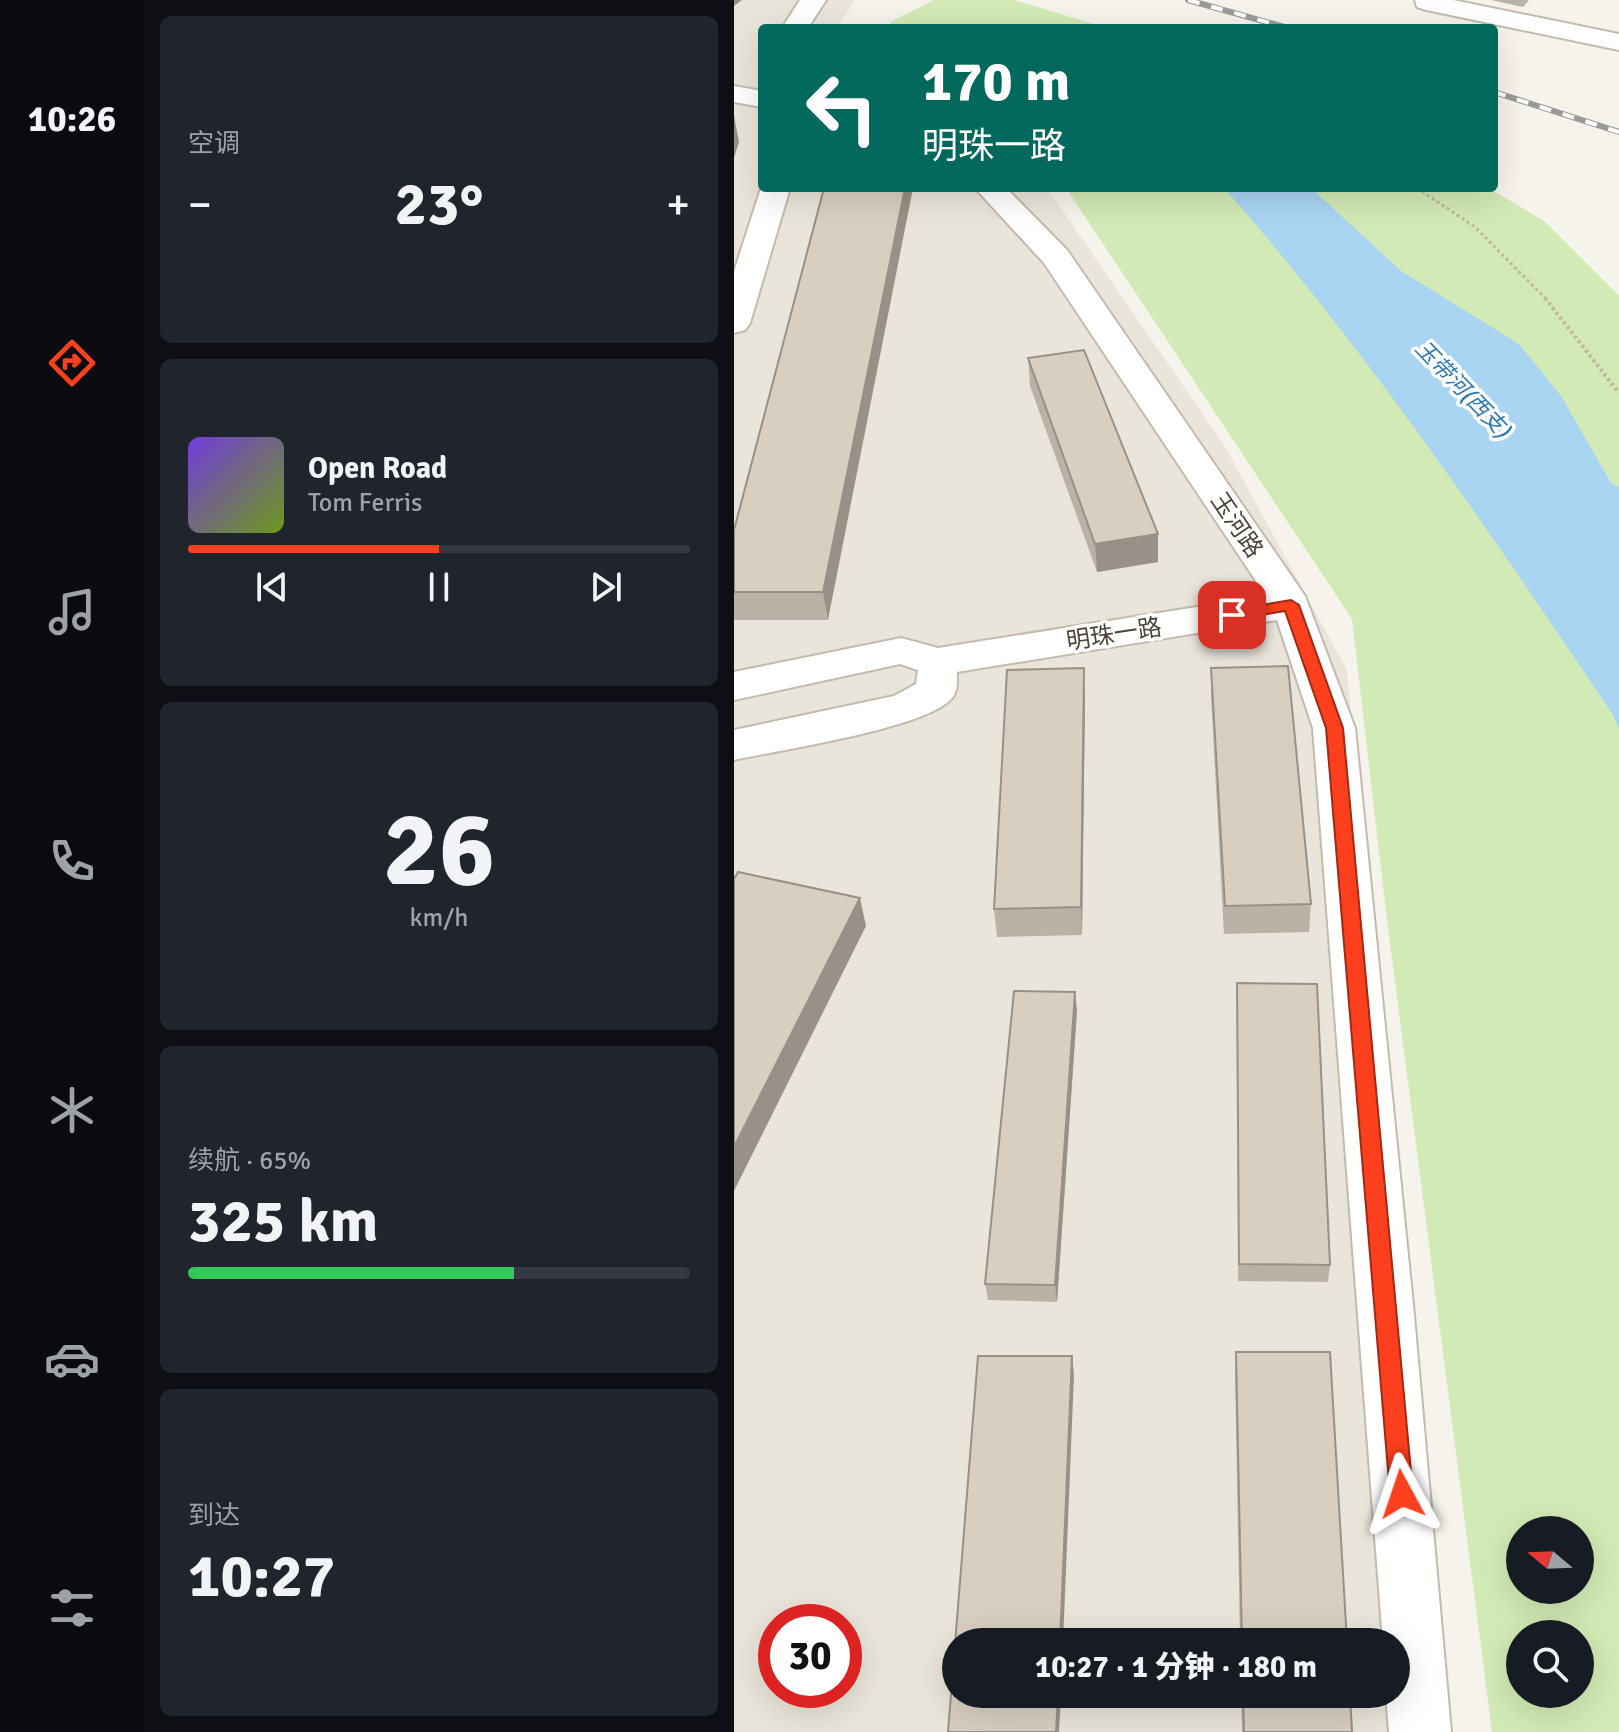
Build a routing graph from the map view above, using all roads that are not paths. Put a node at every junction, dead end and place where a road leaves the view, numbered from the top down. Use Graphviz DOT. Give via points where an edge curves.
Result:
graph roads {
  1 [pos="813,0"];
  2 [pos="1426,2"];
  3 [pos="798,24"];
  4 [pos="1619,42"];
  5 [pos="774,192"];
  6 [pos="994,192"];
  7 [pos="734,323"];
  8 [pos="1291,605"];
  9 [pos="938,662"];
  10 [pos="734,686"];
  11 [pos="734,745"];
  12 [pos="1420,1732"];
  1 -- 3 [label="street"];
  2 -- 4 [label="street"];
  5 -- 7 [label="street"];
  6 -- 8 [label="street, 玉河路" via="1056,257"];
  8 -- 9 [label="street, 明珠一路"];
  8 -- 12 [label="street, 玉河路" via="1334,728"];
  9 -- 10 [label="street, 明珠一路" via="901,651"];
  9 -- 11 [label="street" via="936,691 905,708"];
}
